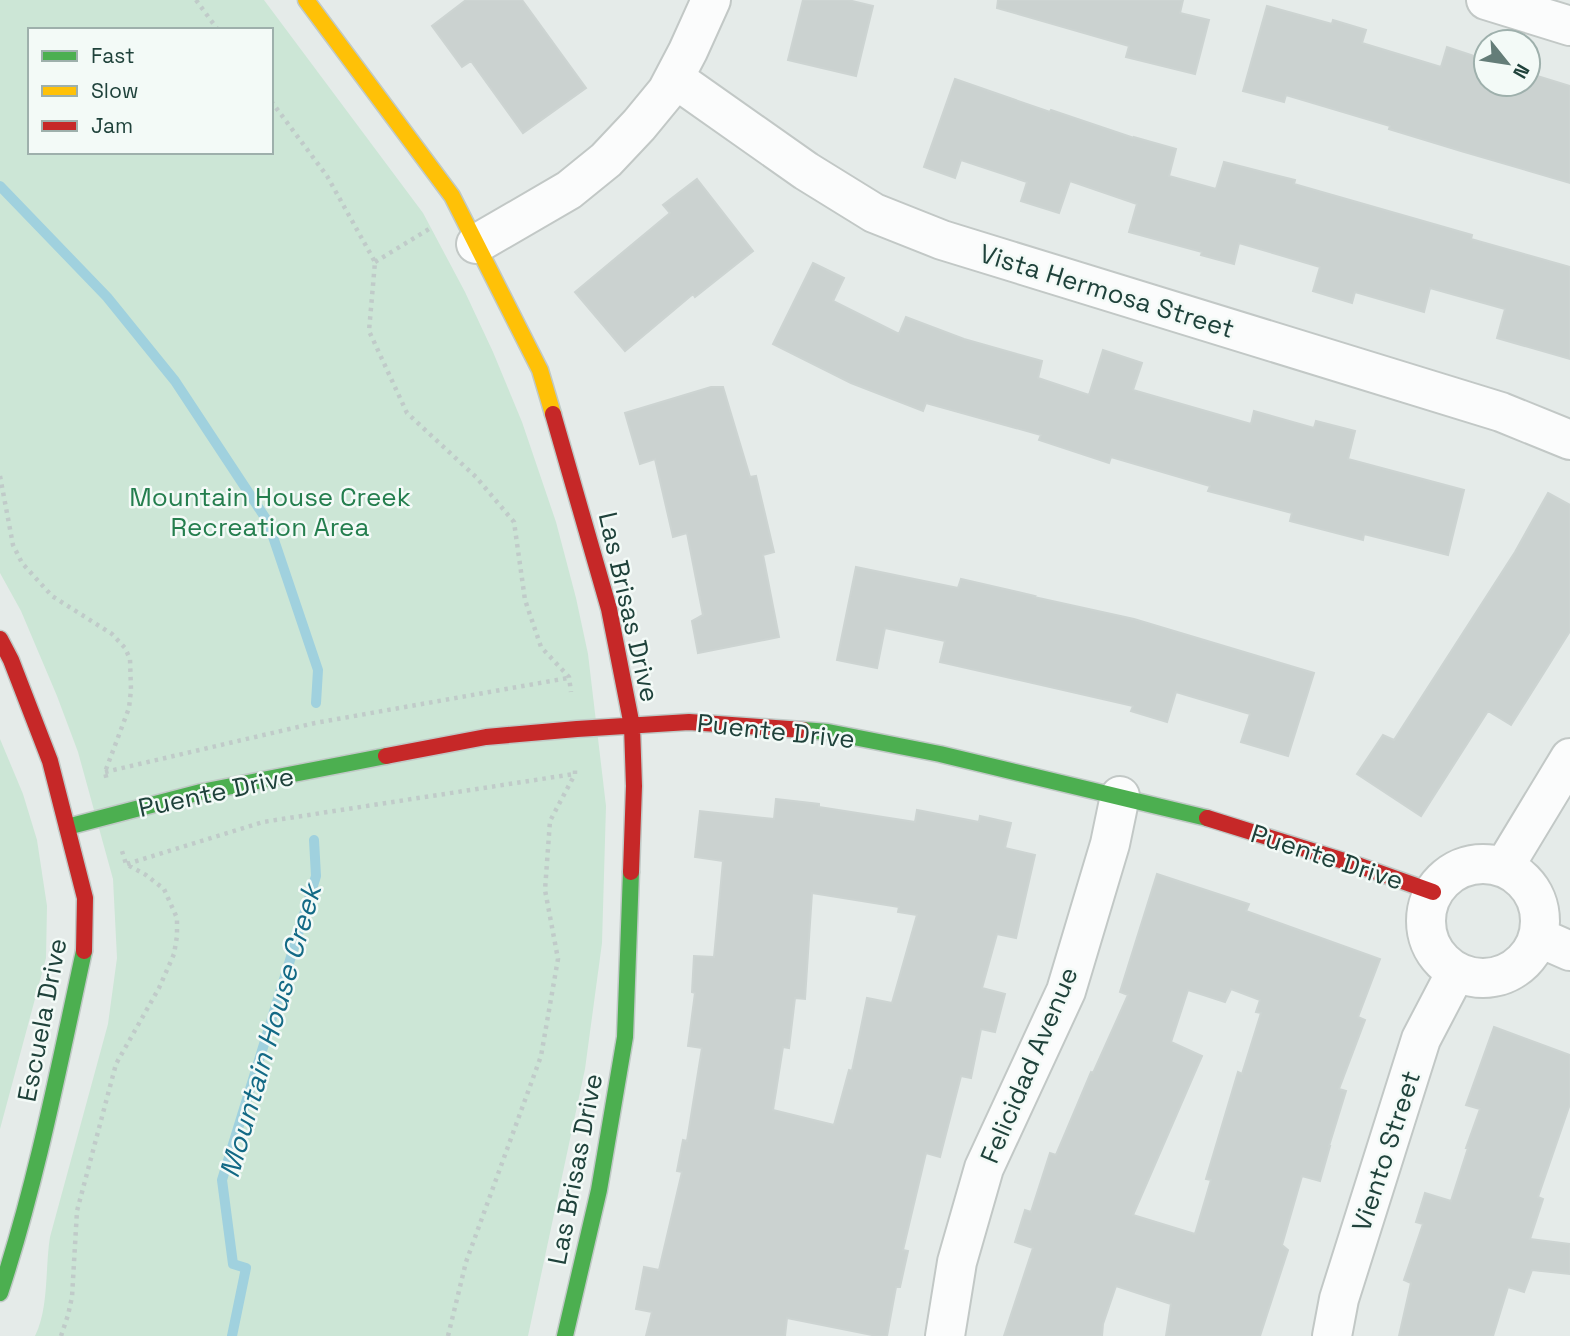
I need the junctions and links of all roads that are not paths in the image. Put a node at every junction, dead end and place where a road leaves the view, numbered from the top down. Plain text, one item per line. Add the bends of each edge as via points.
1 (306, 0) edge
2 (710, 0) edge
3 (1486, 0) edge
4 (1570, 26) edge
5 (674, 78) junction
6 (468, 227) junction
7 (1570, 440) edge
8 (0, 639) edge
9 (632, 726) junction
10 (1570, 758) edge
11 (1120, 796) junction
12 (67, 827) junction
13 (1504, 867) junction
14 (1433, 892) junction
15 (1554, 944) edge
16 (1456, 972) junction
17 (0, 1293) edge
18 (565, 1336) edge
19 (946, 1336) edge
20 (1332, 1336) edge

1 - 6 street, Las Brisas Drive via 452,196
2 - 5 street
3 - 4 street
5 - 6 street via 639,125 569,190
5 - 7 street, Vista Hermosa Street via 874,214 942,240 1501,412
6 - 9 street, Las Brisas Drive via 540,370 609,609
8 - 12 street, Escuela Drive via 50,761
9 - 11 street, Puente Drive via 689,722 828,732
9 - 12 street, Puente Drive via 486,737 201,792
9 - 18 street, Las Brisas Drive via 625,1037 599,1190
10 - 13 street
11 - 14 street, Puente Drive via 1208,818
11 - 19 street, Felicidad Avenue via 1066,991 984,1168 957,1262
12 - 17 street, Escuela Drive via 85,898 84,950 44,1133
13 - 14 street via 1481,863 1459,869
13 - 15 street via 1532,890 1541,925
14 - 16 street via 1427,906 1427,937 1443,963
15 - 16 street via 1531,953 1505,974 1472,978
16 - 20 street, Viento Street via 1421,1039 1339,1299

